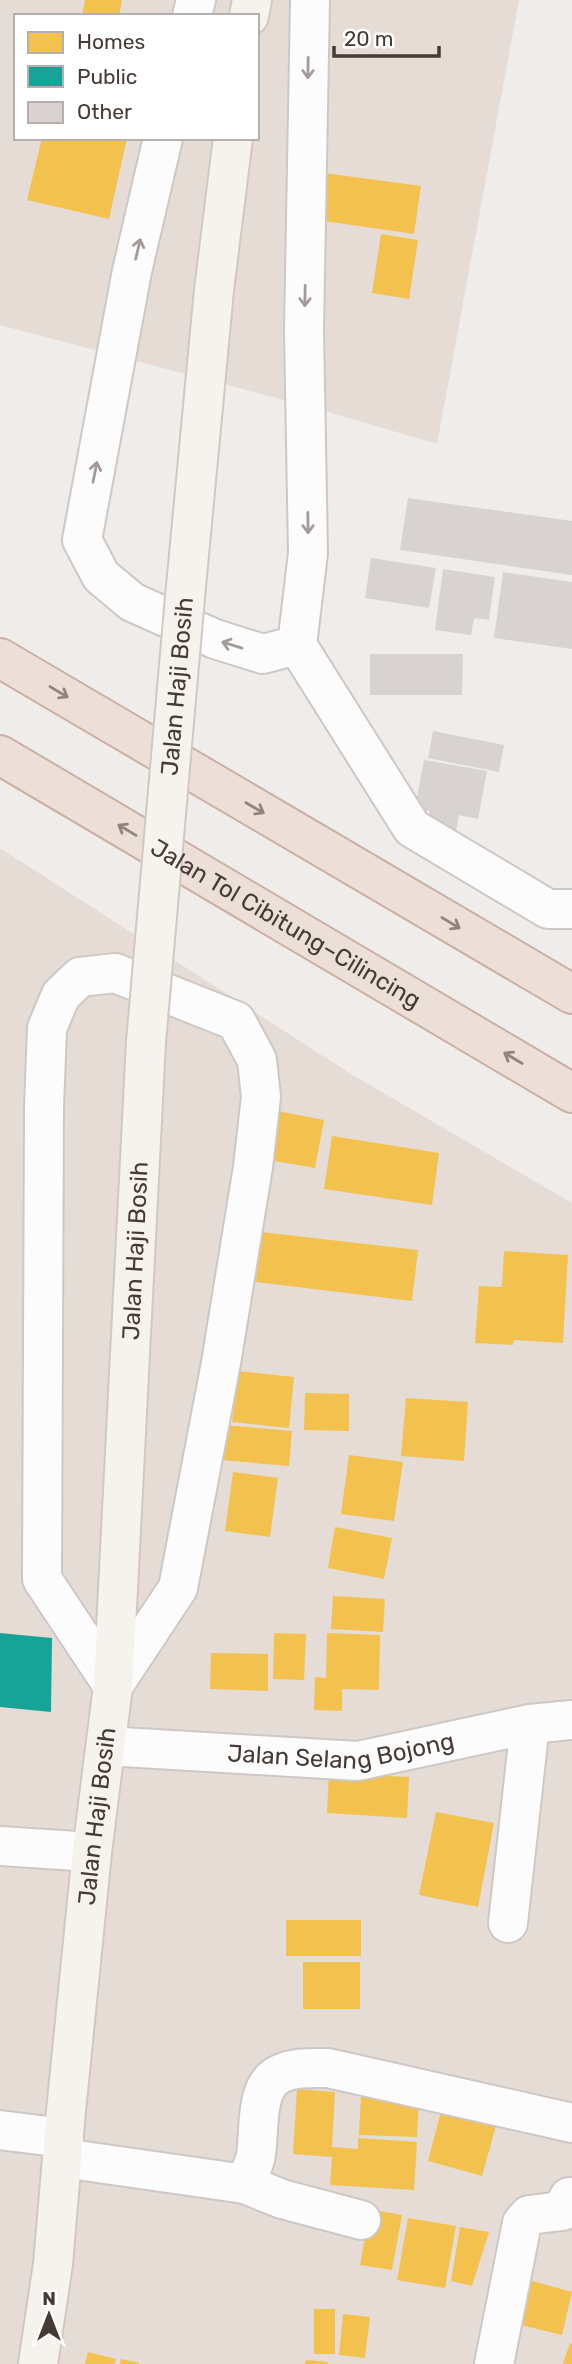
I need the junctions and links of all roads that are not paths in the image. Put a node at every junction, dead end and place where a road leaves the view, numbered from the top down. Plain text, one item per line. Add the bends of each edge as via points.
1 (310, 0) edge
2 (163, 140) edge
3 (233, 140) edge
4 (298, 645) junction
5 (0, 658) edge
6 (0, 755) edge
7 (572, 909) edge
8 (572, 994) edge
9 (572, 1093) edge
10 (113, 1686) junction
11 (572, 1720) edge
12 (530, 1724) junction
13 (106, 1745) junction
14 (0, 1846) edge
15 (92, 1852) junction
16 (508, 1923) dead end
17 (572, 2123) edge
18 (0, 2130) edge
19 (64, 2148) junction
20 (245, 2184) junction
21 (569, 2197) dead end
22 (361, 2220) dead end
23 (38, 2364) edge
24 (494, 2364) edge

1 -> 4 street via 304,330 309,554
4 -> 2 street via 263,654 215,639 132,602 101,576 82,540 132,271
3 - 10 main road, Jalan Haji Bosih, bridge via 214,290 146,1042
4 - 7 street via 412,828 548,909
5 -> 8 highway
9 -> 6 highway, Jalan Tol Cibitung–Cilincing
10 - 10 street via 42,1580 47,1028 61,995 80,977 115,973 236,1021 257,1060 261,1097 223,1350 178,1588
10 - 13 main road, Jalan Haji Bosih
11 - 12 street, Jalan Selang Bojong
12 - 13 street, Jalan Selang Bojong via 358,1761
12 - 16 street
13 - 15 main road, Jalan Haji Bosih
14 - 15 street
15 - 19 main road, Jalan Haji Bosih
17 - 20 street via 328,2068 293,2069 276,2075 265,2090 256,2157
18 - 19 street
19 - 20 street
19 - 23 main road, Jalan Haji Bosih
20 - 22 street
21 - 24 street via 562,2211 529,2215 522,2223

